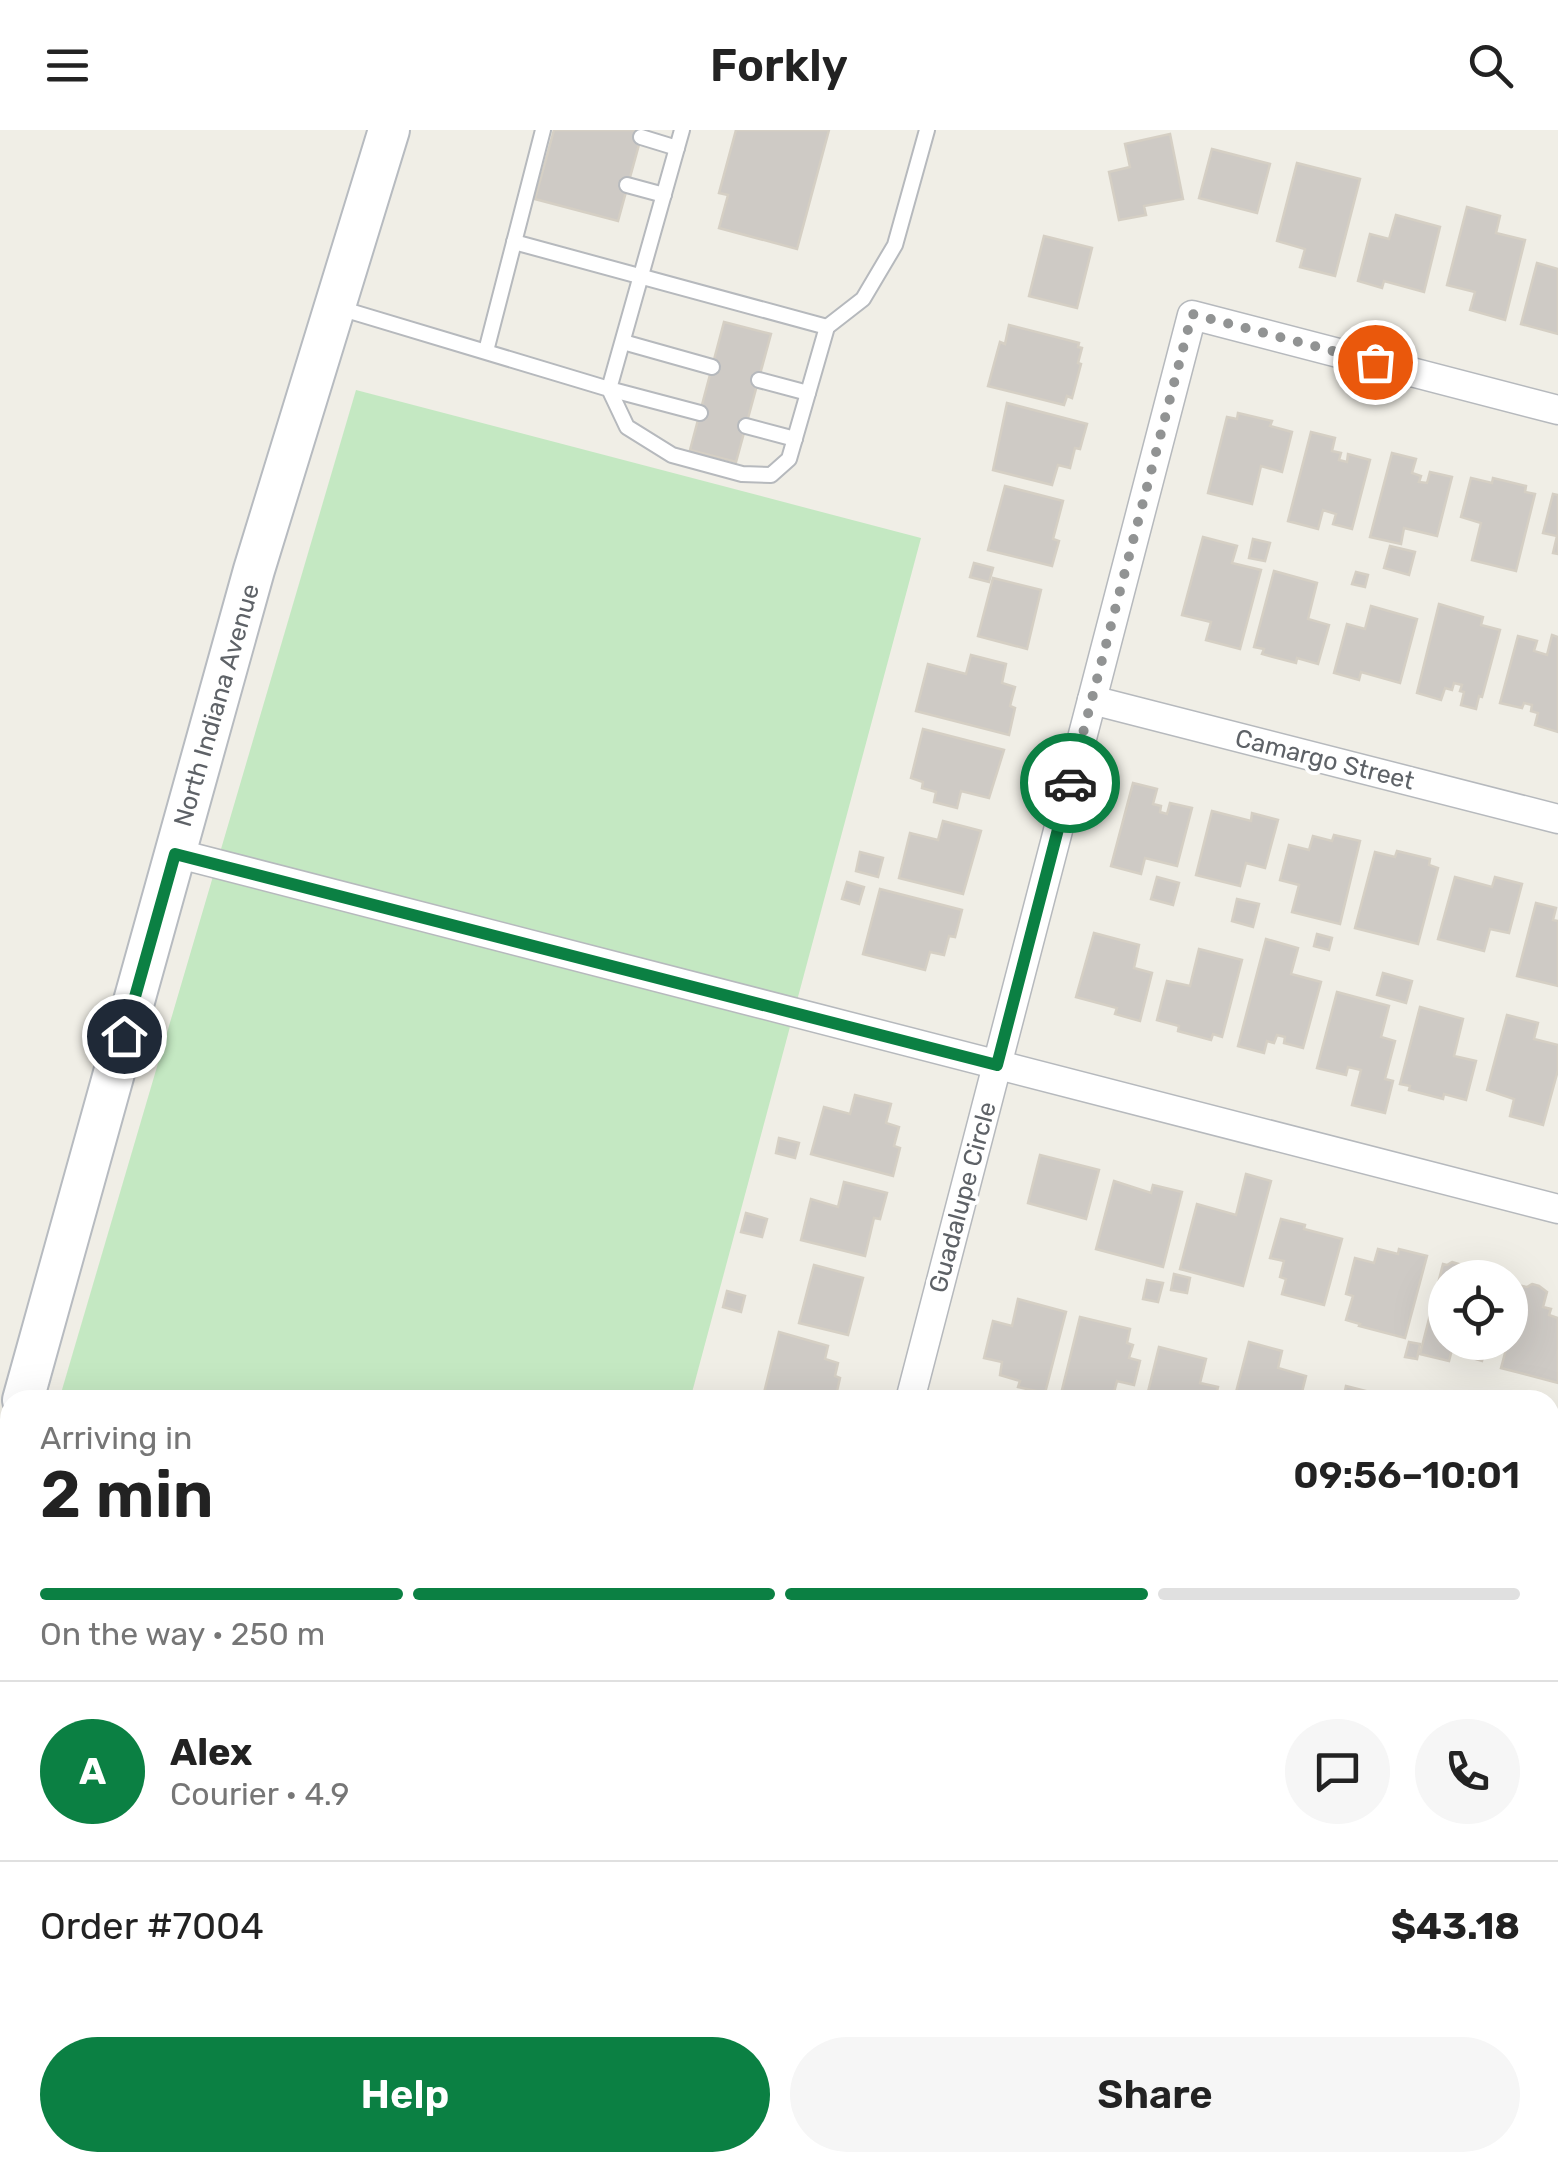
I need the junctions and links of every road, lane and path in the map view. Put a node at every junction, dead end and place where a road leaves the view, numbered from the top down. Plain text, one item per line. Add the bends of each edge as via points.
1 (389, 130) edge
2 (543, 130) edge
3 (682, 130) edge
4 (928, 130) edge
5 (641, 137) dead end
6 (678, 148) junction
7 (627, 185) dead end
8 (664, 196) junction
9 (514, 242) junction
10 (642, 276) junction
11 (335, 307) junction
12 (827, 327) junction
13 (623, 342) junction
14 (486, 352) junction
15 (712, 367) dead end
16 (759, 380) dead end
17 (610, 389) junction
18 (808, 392) junction
19 (1558, 410) edge
20 (700, 413) dead end
21 (746, 426) dead end
22 (795, 439) junction
23 (1092, 700) junction
24 (1558, 819) edge
25 (175, 854) junction
26 (997, 1065) junction
27 (1558, 1209) edge
28 (25, 1390) edge
29 (913, 1390) edge

1 - 11 main road, North Indiana Avenue
2 - 9 lane
3 - 6 lane
4 - 12 lane via 895,245 864,299
5 - 6 lane
6 - 8 lane
7 - 8 lane
8 - 10 lane
9 - 10 lane
9 - 14 lane
10 - 12 lane
10 - 13 lane
11 - 14 lane
11 - 25 main road, North Indiana Avenue
12 - 18 lane
13 - 15 lane
13 - 17 lane
14 - 17 lane
16 - 18 lane
17 - 20 lane
17 - 22 lane via 627,427 672,456 771,475 789,459
18 - 22 lane
19 - 23 street, Guadalupe Circle via 1192,314
21 - 22 lane
23 - 24 street, Camargo Street
23 - 26 street, Guadalupe Circle
25 - 26 street
25 - 28 main road, North Indiana Avenue
26 - 27 street
26 - 29 street, Guadalupe Circle

